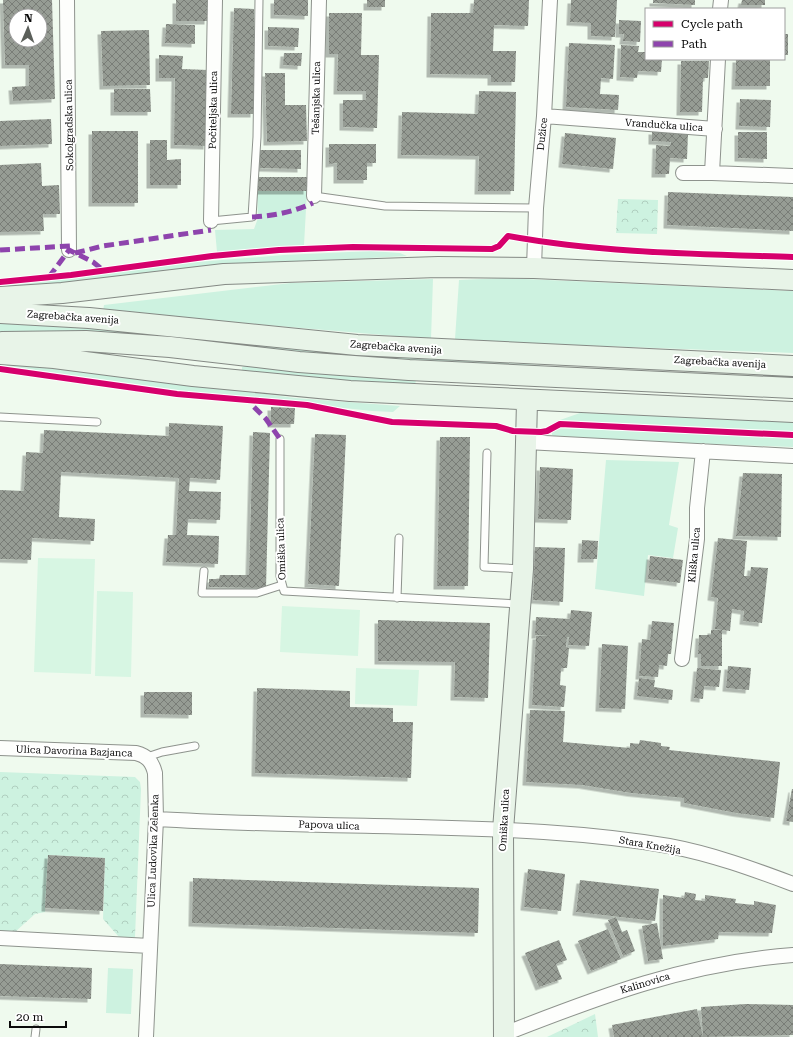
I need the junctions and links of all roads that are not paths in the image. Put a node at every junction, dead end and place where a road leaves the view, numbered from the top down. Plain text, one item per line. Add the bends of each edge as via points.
1 (67, 0) edge
2 (214, 0) edge
3 (258, 0) edge
4 (319, 0) edge
5 (550, 0) edge
6 (718, 60) edge
7 (544, 116) junction
8 (715, 129) junction
9 (683, 173) dead end
10 (712, 173) junction
11 (793, 176) edge
12 (314, 196) joint
13 (536, 208) junction
14 (211, 221) joint
15 (69, 250) dead end
16 (534, 268) junction
17 (793, 280) edge
18 (0, 297) edge
19 (0, 313) edge
20 (0, 342) edge
21 (0, 354) edge
22 (793, 366) edge
23 (793, 388) edge
24 (527, 401) junction
25 (793, 412) edge
26 (0, 417) edge
27 (97, 422) dead end
28 (280, 439) dead end
29 (526, 442) junction
30 (703, 451) junction
31 (487, 453) dead end
32 (793, 456) edge
33 (399, 538) dead end
34 (523, 569) junction
35 (204, 571) dead end
36 (282, 584) junction
37 (397, 598) junction
38 (519, 604) junction
39 (682, 659) dead end
40 (195, 746) dead end
41 (0, 748) edge
42 (147, 757) junction
43 (156, 819) junction
44 (503, 830) junction
45 (793, 884) edge
46 (0, 938) edge
47 (150, 946) junction
48 (793, 955) edge
49 (36, 1029) dead end
50 (504, 1035) edge
51 (35, 1037) edge
52 (146, 1037) edge

1 - 15 street, Sokolgradska ulica
2 - 14 street, Počiteljska ulica
3 - 14 lane via 257,137 252,217
4 - 12 street, Tešanjska ulica
5 - 7 street, Dužice
6 - 8 street, Vrandučka ulica
7 - 8 street, Vrandučka ulica
7 - 13 street, Dužice
8 - 10 street
9 - 10 street
10 - 11 street
12 - 13 lane via 385,206
13 - 16 street, Dužice
16 - 17 main road
16 - 18 main road via 438,267 224,274 62,293
19 - 22 main road, Zagrebačka avenija via 89,318 358,345
20 - 23 main road via 86,341 409,370
21 - 24 main road via 328,390
24 - 25 main road
24 - 29 main road, Omiška ulica
26 - 27 lane
28 - 36 lane, Omiška ulica
29 - 30 street
29 - 34 main road, Omiška ulica
30 - 32 street
30 - 39 street, Kliška ulica via 697,508 697,539
31 - 34 lane via 484,567
33 - 37 lane
34 - 38 main road, Omiška ulica
35 - 36 lane via 202,593 256,593
36 - 37 lane, Omiška ulica via 284,592
37 - 38 lane, Omiška ulica
38 - 44 main road, Omiška ulica
40 - 42 lane
41 - 42 street, Ulica Davorina Bazjanca via 136,752
42 - 43 street, Ulica Ludovika Zelenka via 155,773
43 - 44 street, Papova ulica
43 - 47 street, Ulica Ludovika Zelenka
44 - 45 street, Stara Knežija via 614,838 671,847 752,868
44 - 50 main road, Omiška ulica
46 - 47 street
47 - 52 street, Ulica Ludovika Zelenka
48 - 50 street, Kalinovica via 722,963 666,976 590,1000
49 - 51 lane

